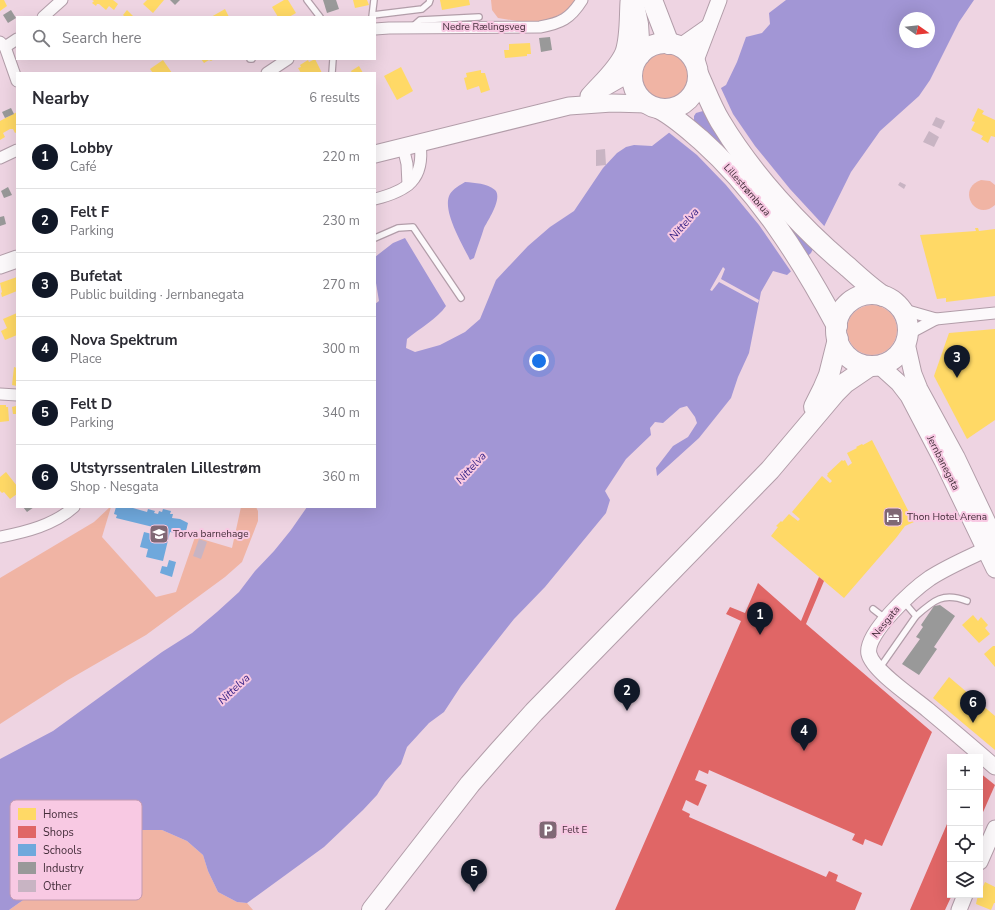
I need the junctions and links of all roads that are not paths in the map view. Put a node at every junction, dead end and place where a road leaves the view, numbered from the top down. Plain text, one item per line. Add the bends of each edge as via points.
1 (62, 0) edge
2 (307, 0) edge
3 (374, 0) edge
4 (430, 0) edge
5 (582, 0) edge
6 (629, 0) edge
7 (632, 0) edge
8 (652, 0) edge
9 (719, 0) edge
10 (44, 16) edge
11 (319, 16) edge
12 (372, 16) edge
13 (479, 17) dead end
14 (709, 26) junction
15 (410, 28) junction
16 (376, 29) edge
17 (16, 39) edge
18 (3, 44) edge
19 (674, 45) junction
20 (286, 60) edge
21 (332, 60) edge
22 (636, 63) junction
23 (268, 72) edge
24 (332, 72) edge
25 (699, 74) junction
26 (16, 78) edge
27 (589, 96) junction
28 (569, 106) junction
29 (659, 109) junction
30 (420, 143) junction
31 (403, 147) junction
32 (16, 150) edge
33 (376, 154) edge
34 (0, 158) edge
35 (408, 185) junction
36 (376, 199) edge
37 (376, 238) edge
38 (16, 259) edge
39 (0, 265) edge
40 (883, 296) junction
41 (461, 298) dead end
42 (901, 309) junction
43 (995, 313) edge
44 (936, 319) junction
45 (837, 332) junction
46 (907, 339) junction
47 (875, 366) junction
48 (0, 394) edge
49 (16, 395) edge
50 (808, 424) junction
51 (73, 508) edge
52 (0, 537) edge
53 (992, 545) edge
54 (995, 569) edge
55 (967, 601) dead end
56 (903, 602) junction
57 (873, 609) dead end
58 (916, 616) junction
59 (886, 619) junction
60 (879, 669) junction
61 (995, 767) edge
62 (440, 823) junction
63 (995, 828) edge
64 (983, 855) edge
65 (964, 898) edge
66 (372, 910) edge
67 (381, 910) edge
68 (959, 910) edge

1 - 10 street
2 - 11 lane
3 - 12 lane
4 - 12 lane via 422,9
5 - 15 street, Nedre Rælingsveg via 572,15 560,22 540,27
6 - 27 main road via 624,52
7 - 22 highway via 638,24
8 - 19 highway
9 - 14 street
13 - 15 lane via 420,20
14 - 19 street
14 - 25 street
15 - 16 street, Nedre Rælingsveg
17 - 18 street
18 - 26 street
19 - 22 highway via 655,45 645,50
19 - 25 highway via 689,54
20 - 23 street
21 - 24 lane
22 - 27 main road via 610,86
22 - 29 highway via 634,86 637,93
25 - 29 highway via 696,88 687,101 673,108
25 - 40 highway, Lillestrømbrua via 720,121 780,201 828,251
27 - 28 main road
28 - 29 main road via 612,103
28 - 30 main road
29 - 45 highway, Lillestrømbrua via 719,157 770,216 810,277
30 - 31 main road
30 - 35 street via 419,167
31 - 33 main road
31 - 35 street
32 - 34 street
35 - 36 street via 397,193
37 - 41 lane via 398,228 414,228
38 - 39 main road
40 - 42 highway via 895,302
40 - 45 highway via 870,294 853,300 841,313
42 - 44 street
42 - 46 highway via 907,321
43 - 44 street
44 - 46 street
45 - 47 highway via 843,351 849,358 857,363
45 - 50 highway via 829,375
46 - 47 highway via 895,358
46 - 53 main road, Jernbanegata via 913,374 919,389 956,457
47 - 50 highway via 845,383
47 - 53 main road, Jernbanegata via 899,383 909,396
48 - 49 street
50 - 62 highway via 730,512 534,712 470,784
51 - 52 street via 49,523
53 - 54 main road, Jernbanegata
53 - 56 street, Nesgata via 929,579
55 - 58 lane via 951,597 938,599
56 - 58 lane
56 - 59 street, Nesgata
57 - 59 lane
58 - 60 lane
59 - 60 street, Nesgata via 874,634 868,649 872,661
60 - 61 street, Nesgata
62 - 66 highway
62 - 67 highway via 417,861
63 - 64 street
65 - 68 street

